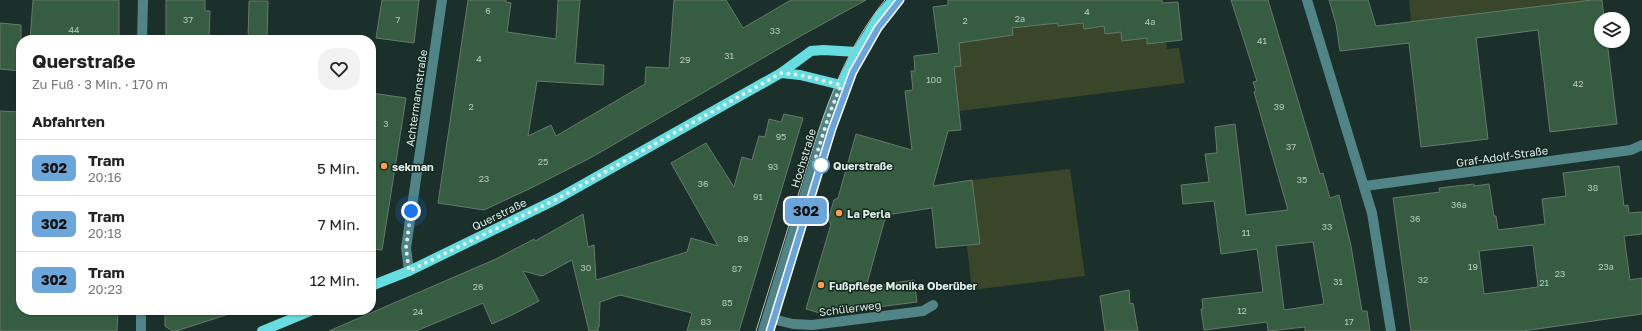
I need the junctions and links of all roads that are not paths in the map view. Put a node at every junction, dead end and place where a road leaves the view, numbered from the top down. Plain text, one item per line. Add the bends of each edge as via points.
1 (143, 0) edge
2 (442, 0) edge
3 (893, 0) edge
4 (1307, 0) edge
5 (142, 35) edge
6 (857, 52) junction
7 (781, 73) junction
8 (841, 85) junction
9 (1642, 145) edge
10 (1364, 186) junction
11 (409, 271) junction
12 (376, 284) edge
13 (933, 305) dead end
14 (141, 315) edge
15 (301, 315) edge
16 (768, 318) junction
17 (141, 331) edge
18 (262, 331) edge
19 (764, 331) edge
20 (1391, 331) edge

1 - 5 street
2 - 11 street, Achtermannstraße via 406,248
3 - 6 main road via 880,15
4 - 10 street
6 - 7 main road, Querstraße via 811,51
6 - 8 main road
7 - 8 main road
7 - 11 main road, Querstraße via 557,199
8 - 16 street, Hochstraße via 829,115
9 - 10 street, Graf-Adolf-Straße via 1631,150
10 - 20 street via 1372,213
11 - 12 main road, Querstraße
13 - 16 street, Schülerweg via 923,311 812,325
14 - 17 street
15 - 18 main road
16 - 19 street, Hochstraße

